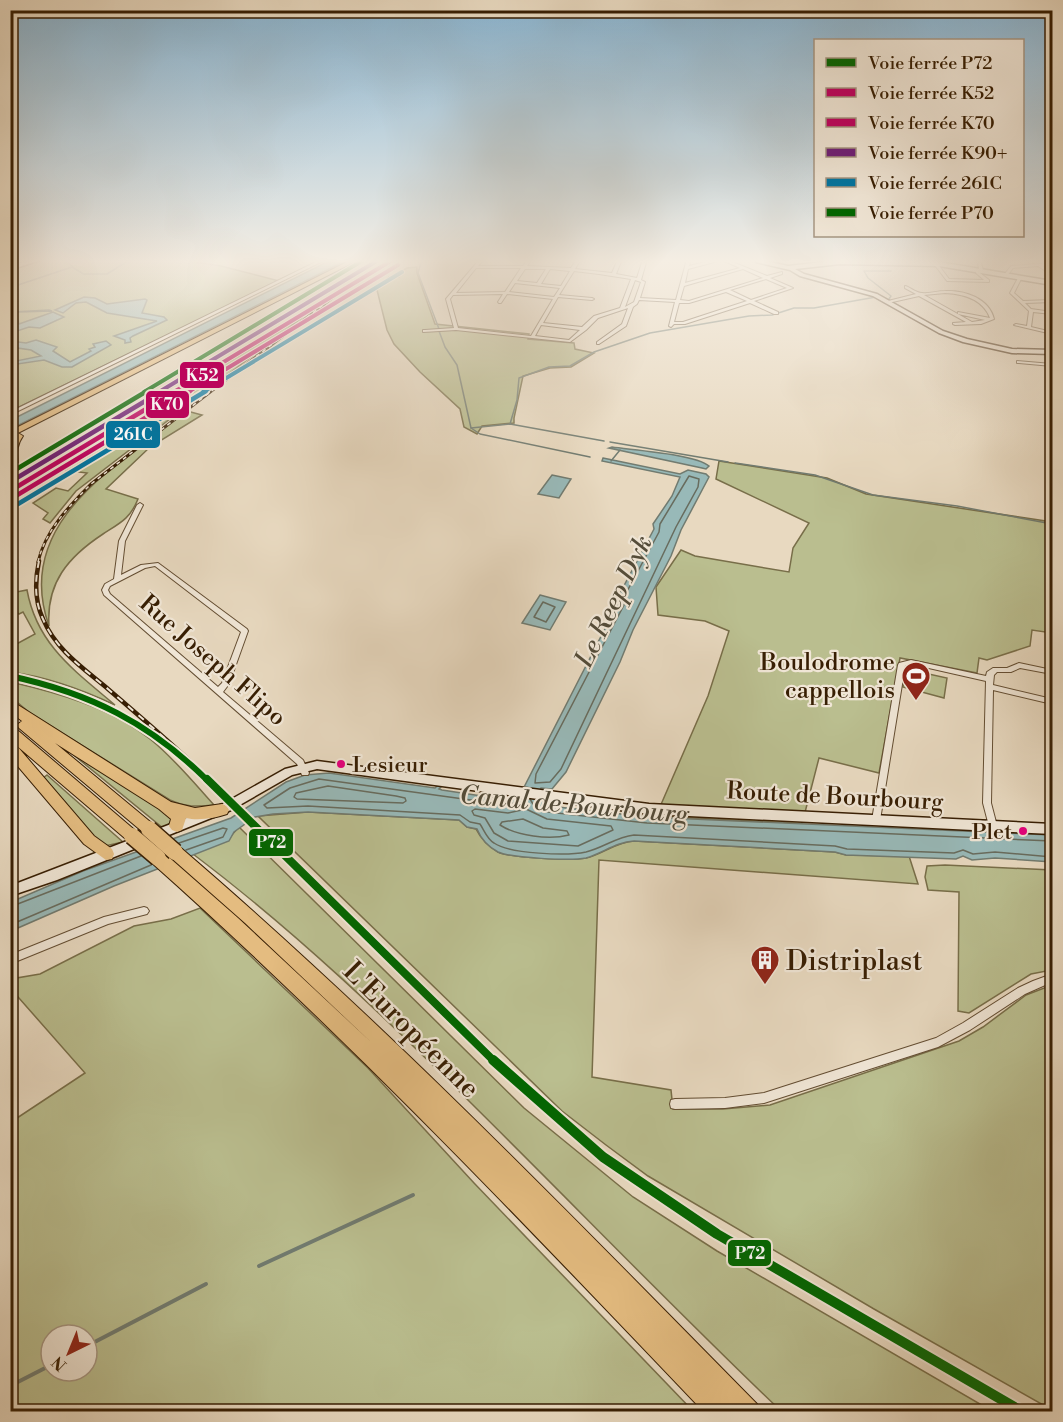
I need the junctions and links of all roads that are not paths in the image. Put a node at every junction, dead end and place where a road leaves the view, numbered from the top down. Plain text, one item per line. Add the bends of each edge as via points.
1 (191, 325) edge
2 (225, 325) edge
3 (455, 325) edge
4 (540, 325) edge
5 (556, 325) edge
6 (587, 325) edge
7 (624, 325) edge
8 (929, 325) edge
9 (1018, 325) edge
10 (1029, 327) joint
11 (584, 328) junction
12 (456, 329) junction
13 (424, 332) dead end
14 (1053, 333) edge
15 (532, 337) junction
16 (599, 343) dead end
17 (1040, 352) junction
18 (1053, 352) edge
19 (1019, 362) dead end
20 (1052, 364) edge
21 (96, 391) junction
22 (10, 414) edge
23 (12, 437) edge
24 (12, 459) edge
25 (10, 476) edge
26 (140, 505) dead end
27 (117, 579) junction
28 (1053, 672) edge
29 (990, 683) junction
30 (219, 692) junction
31 (1053, 701) edge
32 (10, 705) edge
33 (10, 714) edge
34 (10, 732) edge
35 (10, 747) edge
36 (304, 770) junction
37 (164, 805) junction
38 (222, 810) junction
39 (876, 820) junction
40 (993, 826) junction
41 (1053, 829) edge
42 (173, 830) junction
43 (104, 856) junction
44 (189, 874) junction
45 (46, 878) junction
46 (10, 891) edge
47 (144, 911) dead end
48 (10, 960) edge
49 (1053, 978) edge
50 (675, 1104) dead end
51 (546, 1205) junction
52 (616, 1303) junction
53 (712, 1412) edge
54 (720, 1412) edge
55 (749, 1412) edge
56 (759, 1412) edge

1 - 22 street
2 - 21 main road
3 - 12 street
4 - 15 street
5 - 11 street
6 - 11 street
7 - 16 street
8 - 17 street via 965,341 1011,351
9 - 10 street
10 - 14 street
11 - 15 street via 570,341
12 - 13 street
12 - 15 street
17 - 18 street
17 - 20 street
19 - 20 street
21 - 23 main road
21 - 23 main road
23 - 24 highway
24 - 25 highway
26 - 27 street via 123,538
27 - 30 street, Rue Joseph Flipo via 106,587 107,595
27 - 30 street via 156,564 245,632
28 - 29 street via 1020,665 993,671
29 - 31 street
29 - 39 street via 911,662 902,664
29 - 40 street via 987,793
30 - 36 street, Rue Joseph Flipo
32 - 37 highway
33 - 44 highway, L'Européenne, bridge via 149,829
34 - 44 highway, L'Européenne, bridge via 132,836
35 - 43 highway via 89,840 93,851
36 - 38 street, Route de Bourbourg via 281,776
36 - 39 street, Route de Bourbourg via 334,765 656,810
36 - 42 street, Route de Bourbourg via 229,811
37 - 38 highway via 190,813
37 - 42 highway via 179,817
38 - 42 street, Route de Bourbourg
39 - 40 street, Route de Bourbourg
40 - 41 street, Route de Bourbourg
42 - 43 street, Route de Bourbourg
43 - 45 street, Route de Bourbourg
43 - 45 street, Route de Bourbourg
44 - 51 highway, L'Européenne via 352,1011
44 - 52 highway, L'Européenne
45 - 46 street, Route de Bourbourg
47 - 48 street via 106,920
49 - 50 street via 1023,988 954,1034 916,1049 764,1098
51 - 55 highway, L'Européenne
51 - 56 highway
52 - 53 highway
52 - 54 highway, L'Européenne

